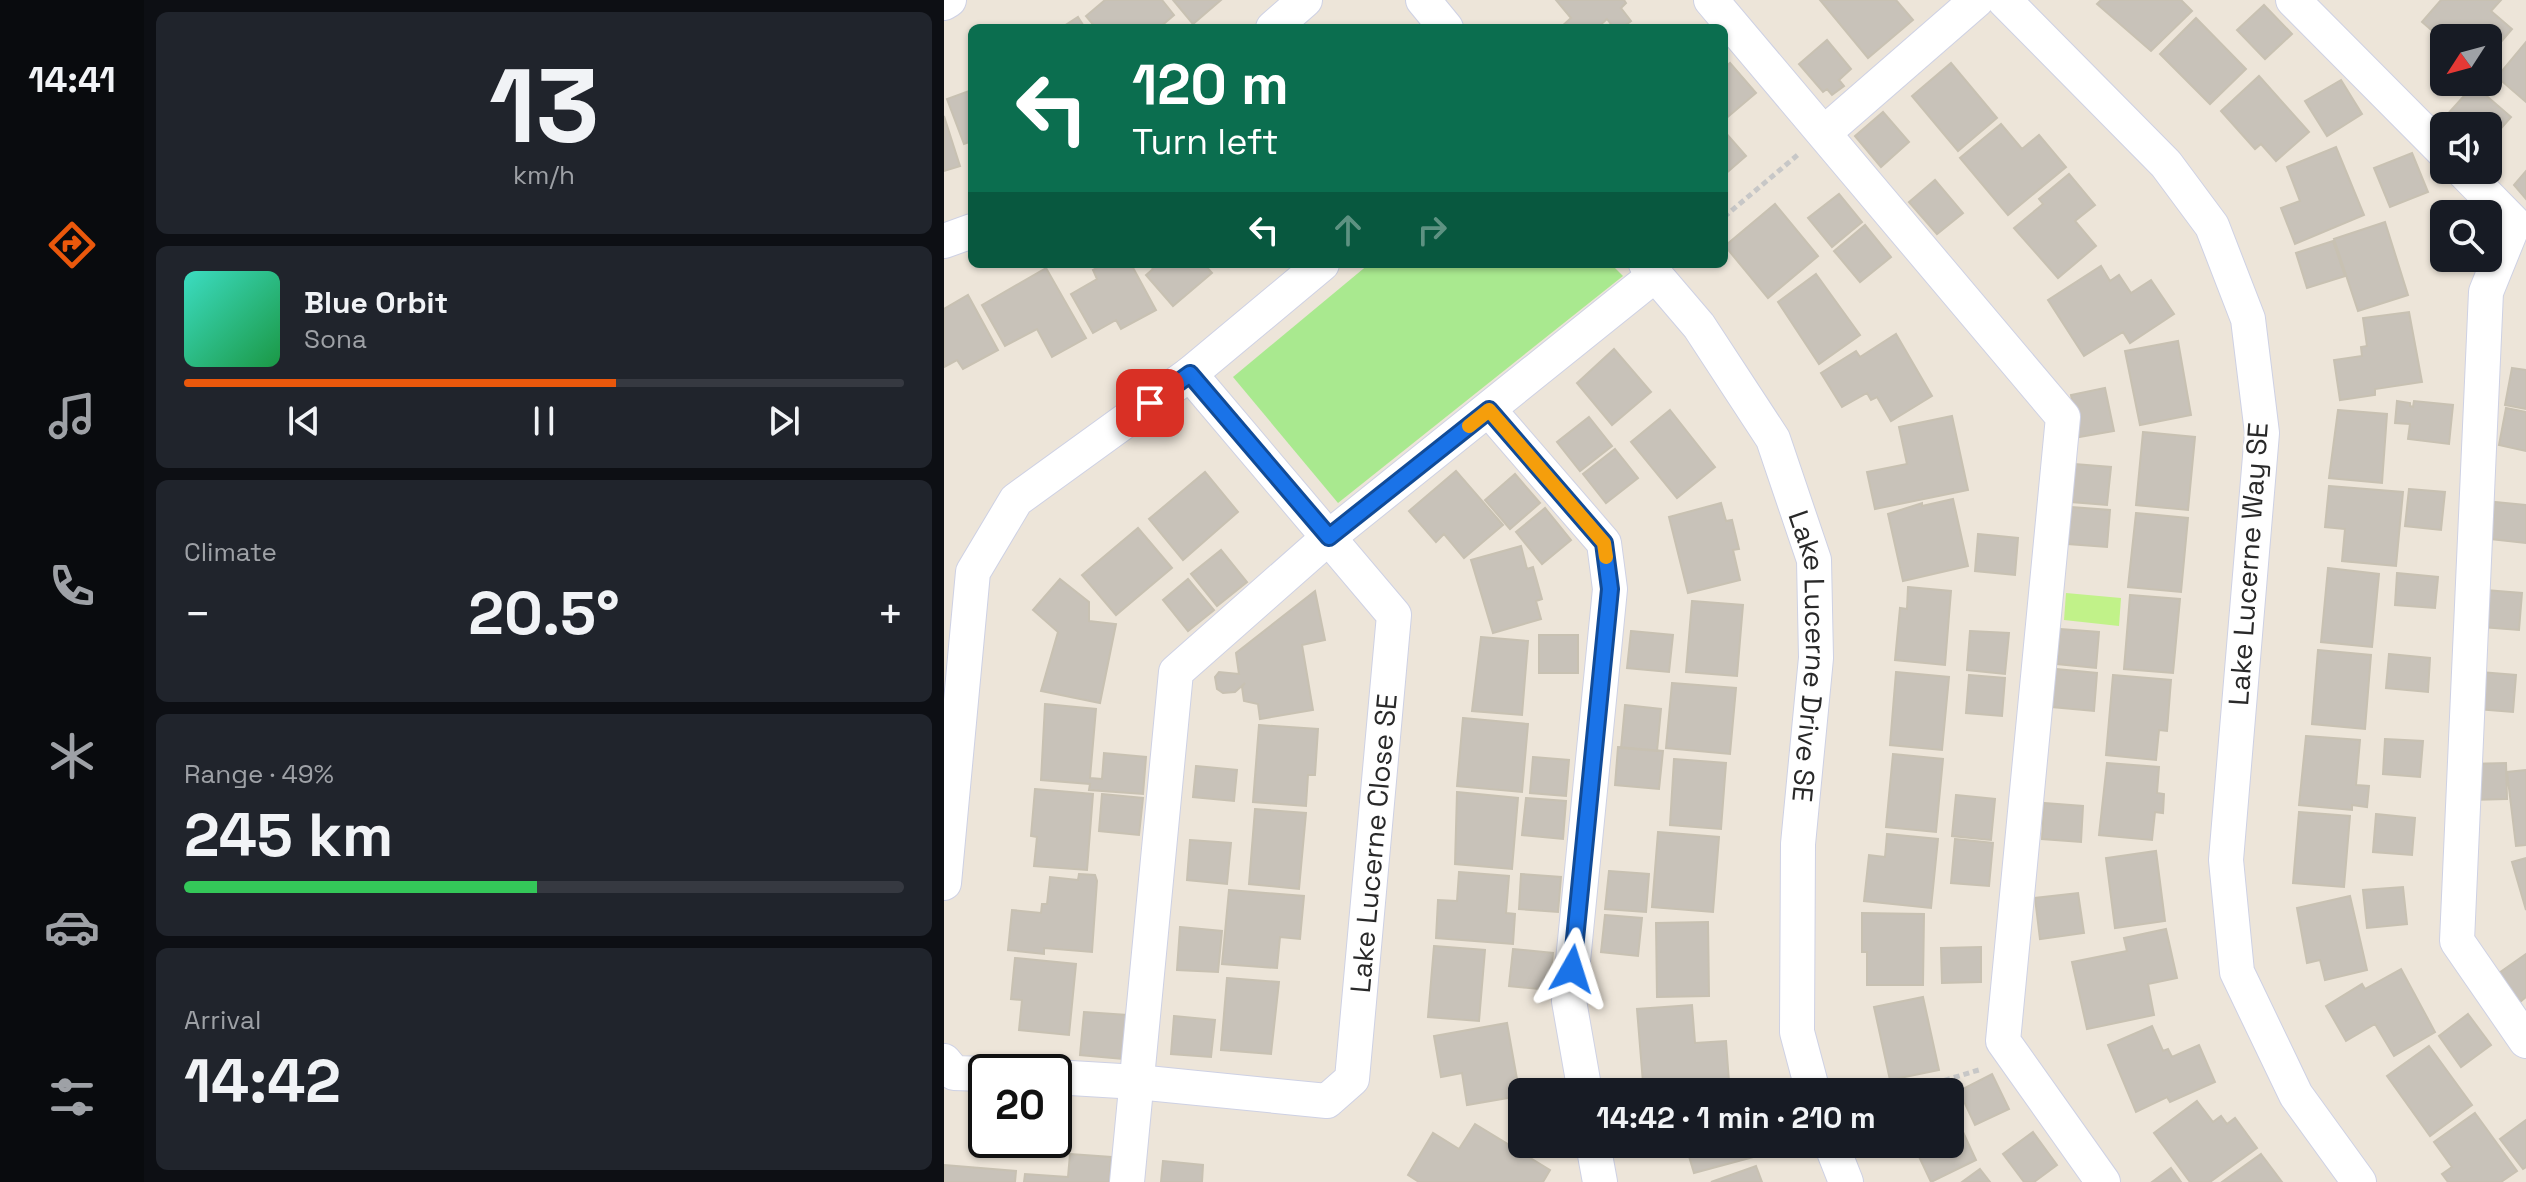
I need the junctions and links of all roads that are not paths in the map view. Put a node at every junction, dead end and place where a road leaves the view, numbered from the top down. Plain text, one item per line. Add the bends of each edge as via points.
1 (1305, 0) edge
2 (1423, 0) edge
3 (1711, 0) edge
4 (1977, 0) edge
5 (2004, 0) edge
6 (2293, 0) edge
7 (1278, 24) edge
8 (1443, 24) edge
9 (1824, 133) junction
10 (2430, 138) edge
11 (2476, 184) edge
12 (2520, 228) edge
13 (968, 232) edge
14 (944, 241) edge
15 (1317, 268) edge
16 (1651, 269) edge
17 (1190, 374) junction
18 (1489, 410) junction
19 (1329, 537) junction
20 (944, 883) edge
21 (2526, 1041) edge
22 (944, 1061) edge
23 (968, 1073) edge
24 (1072, 1078) edge
25 (1583, 1078) edge
26 (1809, 1078) edge
27 (1137, 1082) junction
28 (1596, 1158) edge
29 (1837, 1158) edge
30 (1127, 1182) edge
31 (1600, 1182) edge
32 (1846, 1182) edge
33 (2103, 1182) edge
34 (2359, 1182) edge

1 - 7 street
2 - 8 street
3 - 9 street
4 - 9 street
5 - 34 street, Lake Lucerne Way SE via 2166,164 2212,226 2248,319 2262,433 2226,860 2237,972 2296,1095
6 - 10 street
9 - 33 street via 2063,417 2003,1041
11 - 12 street
12 - 21 street via 2486,292 2457,941
13 - 14 street
15 - 17 street
16 - 18 street
16 - 26 street, Lake Lucerne Drive SE via 1699,326 1773,439 1814,560 1816,658 1798,844 1797,1032
17 - 19 street, Lake Lucerne Close SE
17 - 20 street via 1016,500 973,572
18 - 19 street
18 - 25 street via 1604,543 1610,589 1569,1001
19 - 27 street via 1176,672
19 - 27 street, Lake Lucerne Close SE via 1394,615 1352,1079 1327,1101
22 - 23 street via 954,1073
24 - 27 street, Lake Lucerne Close SE
27 - 30 street
28 - 31 street
29 - 32 street

